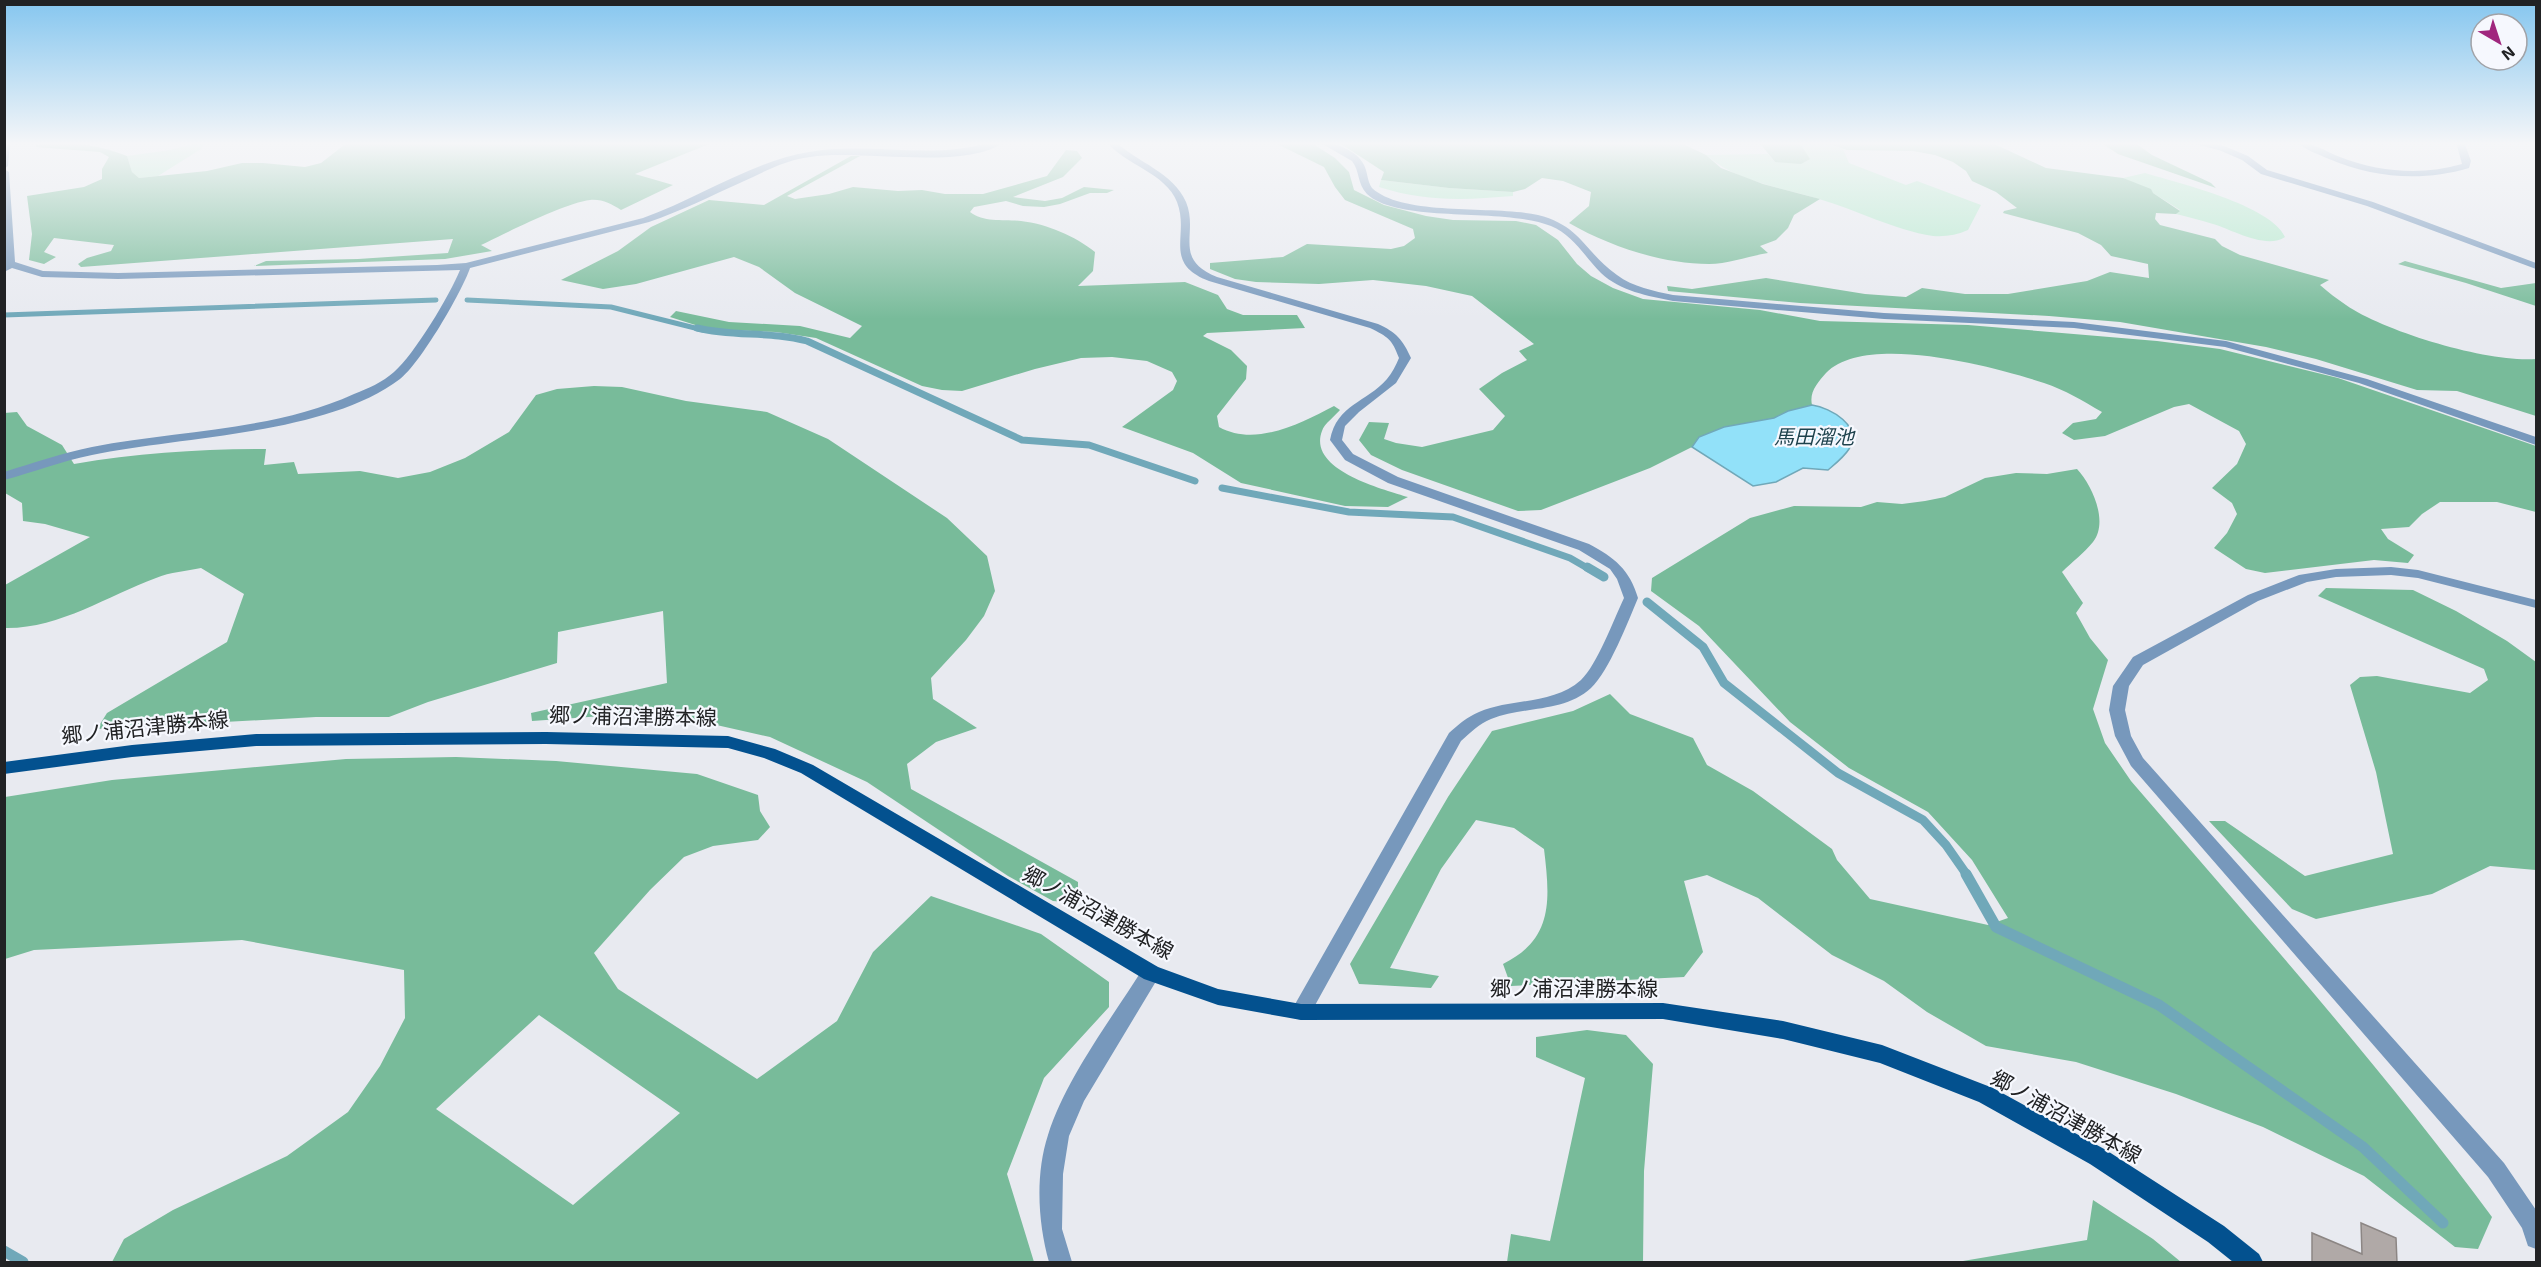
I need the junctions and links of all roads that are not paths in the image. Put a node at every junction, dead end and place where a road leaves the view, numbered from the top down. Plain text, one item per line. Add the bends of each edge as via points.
1 (5, 201) edge
2 (693, 201) edge
3 (1182, 201) edge
4 (1388, 201) edge
5 (2360, 201) edge
6 (466, 266) junction
7 (2536, 266) edge
8 (7, 267) edge
9 (2536, 441) edge
10 (4, 476) edge
11 (2536, 604) edge
12 (4, 768) edge
13 (1151, 973) junction
14 (1301, 1012) junction
15 (2536, 1238) edge
16 (1060, 1263) edge
17 (2251, 1263) edge

1 - 8 street
2 - 6 street via 646,220
3 - 14 street via 1188,257 1197,272 1354,319 1389,333 1398,341 1405,358 1392,381 1339,425 1336,440 1349,457 1393,480 1584,547 1620,570 1631,598 1587,683 1565,698 1473,721 1455,737
4 - 9 street via 1425,210 1544,220 1571,234 1607,272 1639,290 1673,298 1884,316 2074,325 2226,344 2363,381
5 - 7 street
6 - 8 street via 118,276 42,274
6 - 10 street via 458,288 398,376 336,407 279,422 92,451
11 - 15 street via 2409,573 2361,570 2304,578 2253,598 2138,661 2118,690 2116,707 2120,728 2137,762 2496,1170 2532,1223
12 - 13 main road, 郷ノ浦沼津勝本線 via 256,740 626,738 728,742 807,769
13 - 14 main road, 郷ノ浦沼津勝本線 via 1218,997
13 - 16 street via 1076,1095 1058,1136 1052,1174 1051,1229
14 - 17 main road, 郷ノ浦沼津勝本線 via 1663,1011 1783,1030 1882,1054 1986,1095 2098,1157 2216,1234

